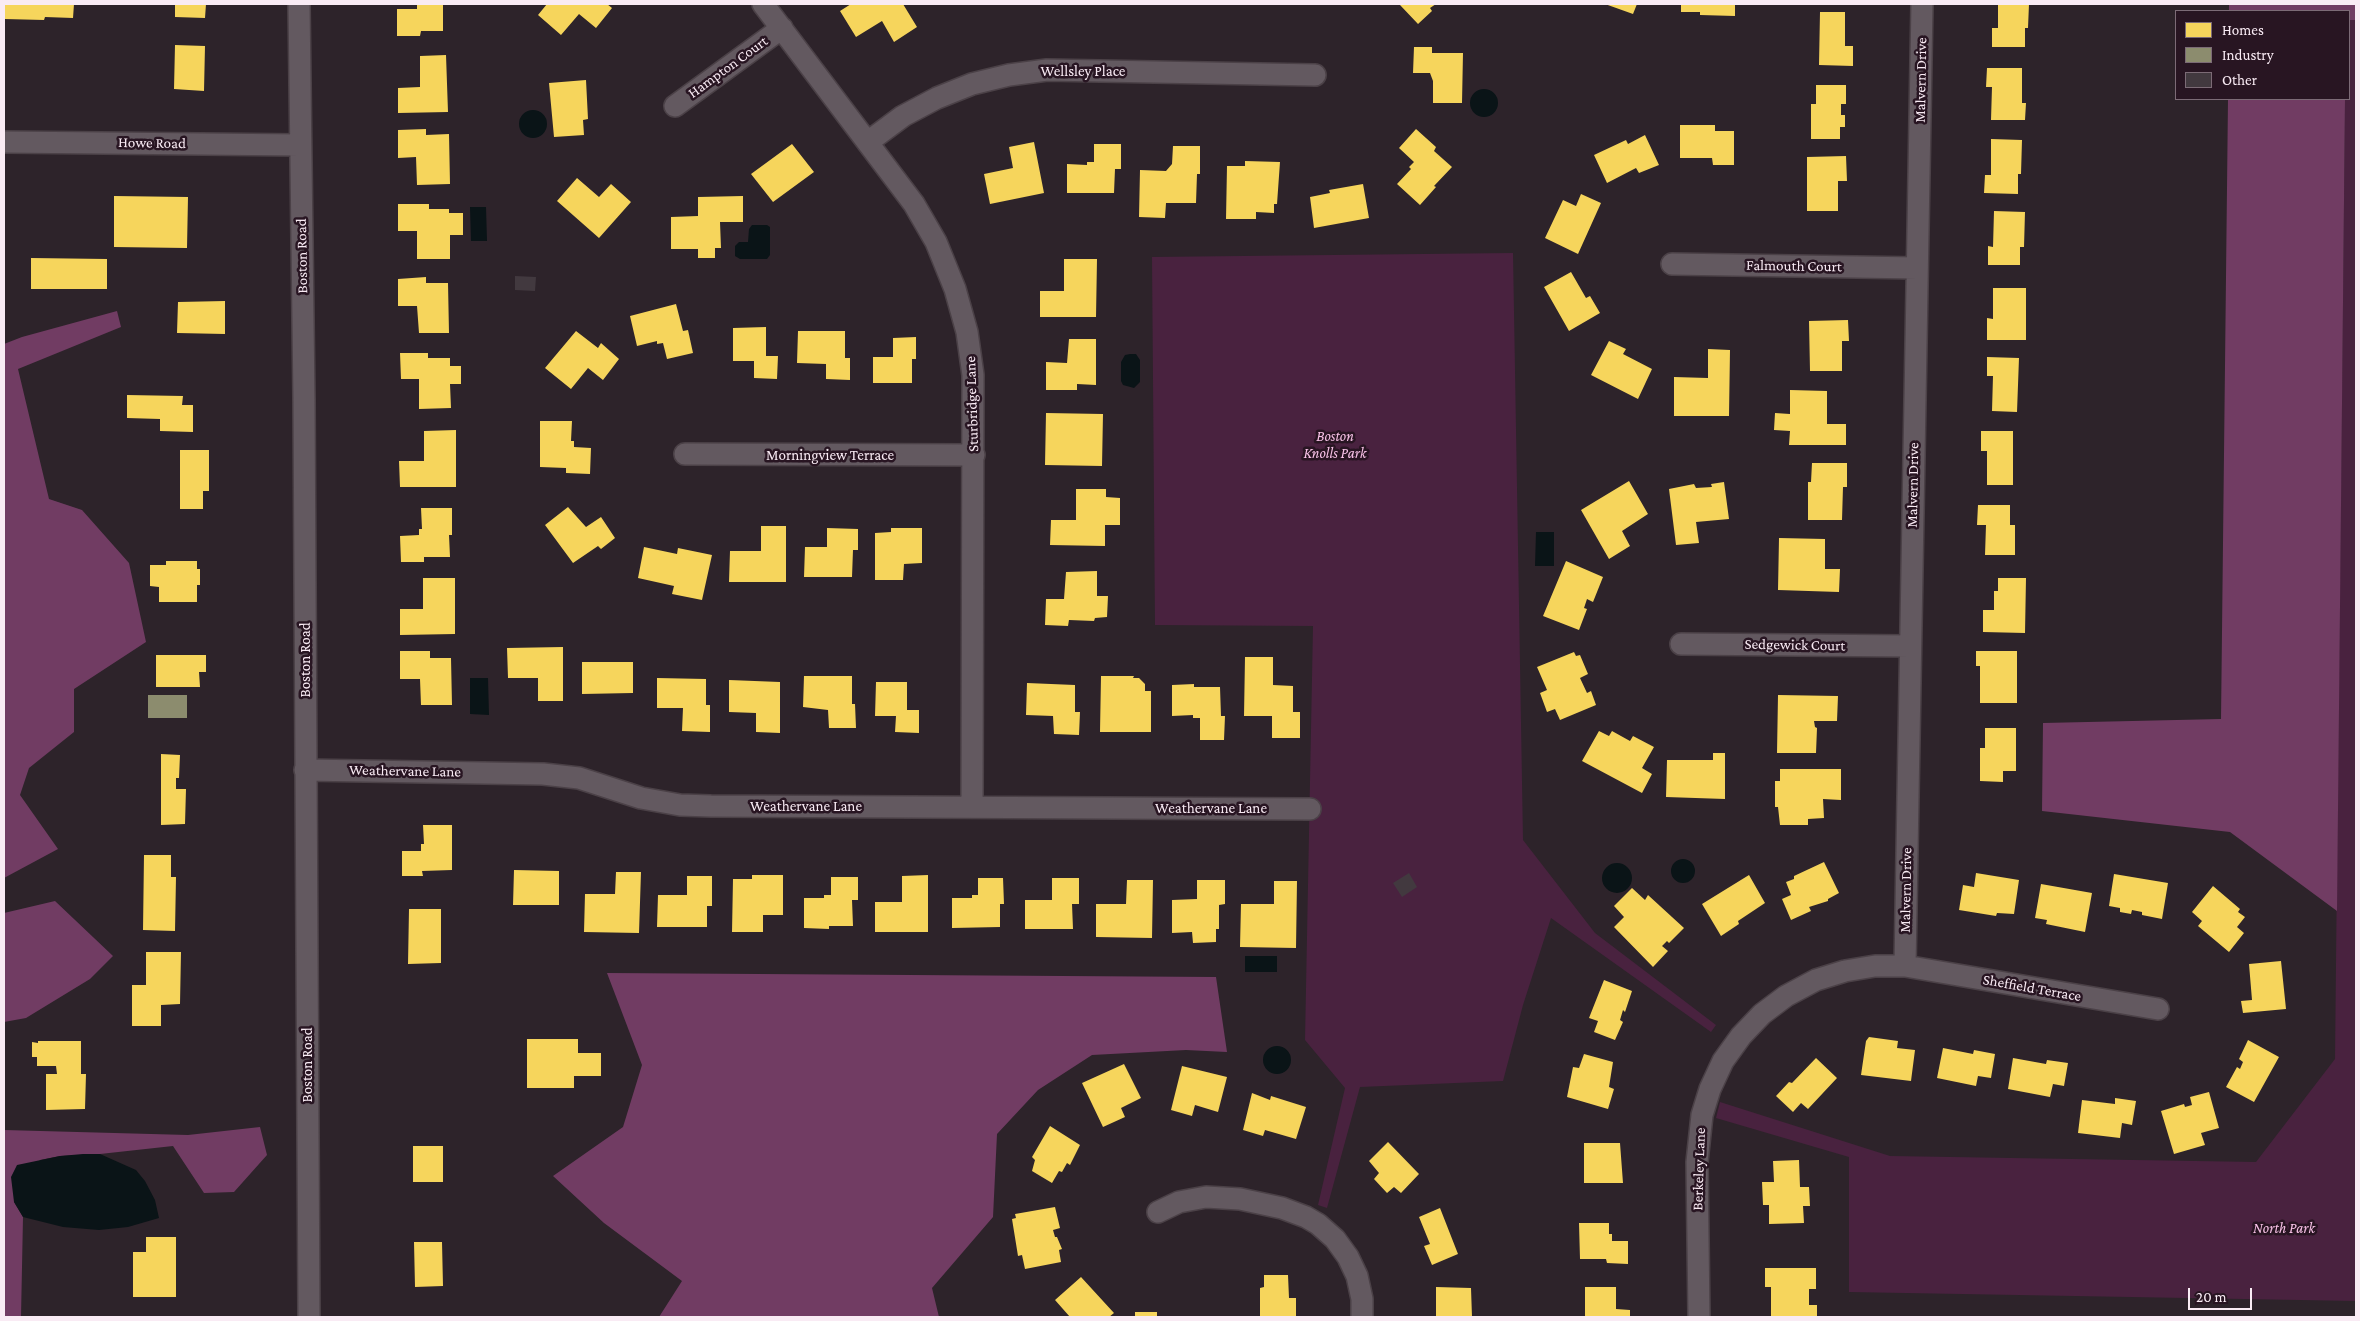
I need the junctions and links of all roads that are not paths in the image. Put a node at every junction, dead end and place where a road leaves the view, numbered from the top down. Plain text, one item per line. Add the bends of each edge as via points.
1 (299, 4) edge
2 (763, 4) edge
3 (1922, 4) edge
4 (782, 28) junction
5 (1315, 75) dead end
6 (675, 106) dead end
7 (4, 142) edge
8 (868, 142) junction
9 (300, 145) junction
10 (1672, 264) dead end
11 (1917, 268) junction
12 (685, 454) dead end
13 (974, 456) junction
14 (1680, 644) dead end
15 (1910, 646) junction
16 (305, 770) junction
17 (972, 807) junction
18 (1310, 808) dead end
19 (1905, 966) junction
20 (2158, 1009) dead end
21 (1158, 1212) dead end
22 (309, 1317) edge
23 (1362, 1317) edge
24 (1699, 1317) edge

1 - 9 street, Boston Road
2 - 4 street, Sturbridge Lane
3 - 11 street, Malvern Drive
4 - 6 street, Hampton Court
4 - 8 street, Sturbridge Lane
5 - 8 street, Wellsley Place via 1047,70 1009,75 972,84 937,98 903,116
7 - 9 street, Howe Road
8 - 13 street, Sturbridge Lane via 914,204 936,242 956,289 973,375
9 - 16 street, Boston Road
10 - 11 street, Falmouth Court
11 - 15 street, Malvern Drive
12 - 13 street, Morningview Terrace
13 - 17 street, Sturbridge Lane
14 - 15 street, Sedgewick Court
15 - 19 street, Malvern Drive
16 - 17 street, Weathervane Lane via 543,774 579,778 641,798 680,805
16 - 22 street, Boston Road
17 - 18 street, Weathervane Lane
19 - 20 street, Sheffield Terrace
19 - 24 street, Berkeley Lane via 1845,971 1808,984 1762,1014 1723,1061 1710,1089 1698,1141
21 - 23 street via 1179,1202 1206,1197 1240,1199 1282,1208 1318,1224 1335,1239 1357,1276

